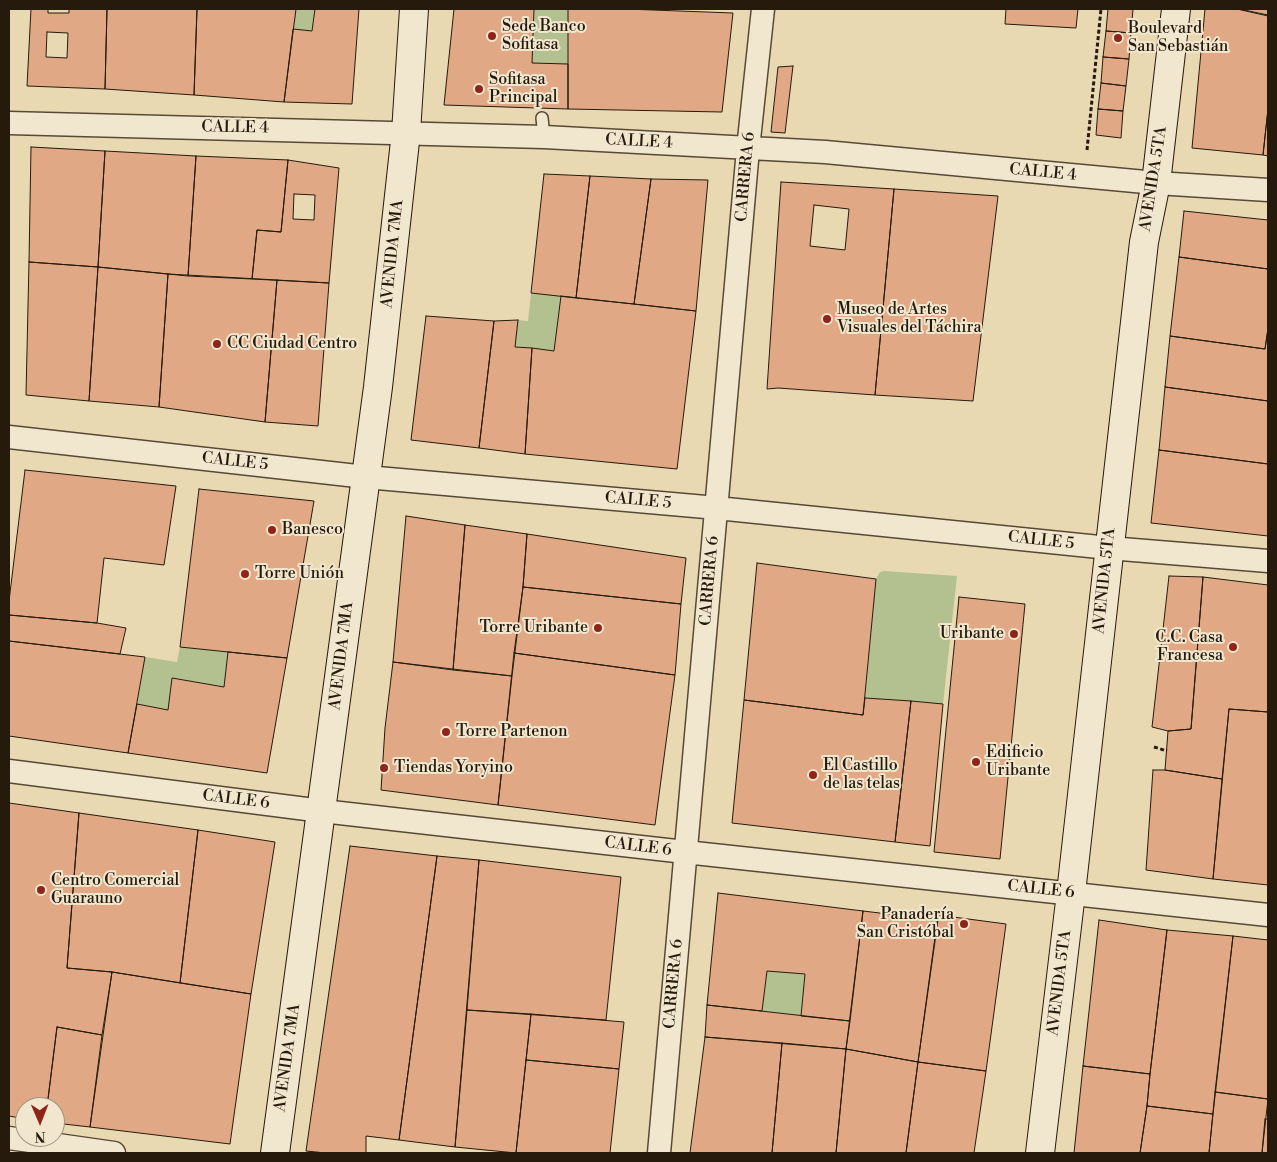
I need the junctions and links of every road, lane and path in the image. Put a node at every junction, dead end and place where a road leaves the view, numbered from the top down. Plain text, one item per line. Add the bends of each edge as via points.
1 (414, 9) edge
2 (763, 9) edge
3 (1100, 9) edge
4 (1176, 9) edge
5 (9, 123) edge
6 (406, 132) junction
7 (748, 149) junction
8 (1086, 156) dead end
9 (1156, 183) junction
10 (1268, 190) edge
11 (9, 437) edge
12 (366, 477) junction
13 (716, 508) junction
14 (1109, 548) junction
15 (1268, 561) edge
16 (1154, 747) dead end
17 (1167, 751) dead end
18 (9, 771) edge
19 (322, 811) junction
20 (685, 852) junction
21 (1071, 893) junction
22 (1268, 915) edge
23 (9, 1138) edge
24 (114, 1153) edge
25 (275, 1153) edge
26 (659, 1153) edge
27 (1040, 1153) edge

1 - 6 street, AVENIDA 7MA
2 - 7 street, CARRERA 6
3 - 8 path
4 - 9 street, AVENIDA 5TA
5 - 6 street, CALLE 4
6 - 7 street, CALLE 4 via 543,128
6 - 12 street, AVENIDA 7MA
7 - 9 street, CALLE 4 via 825,152
7 - 13 street, CARRERA 6
9 - 10 street, CALLE 4
9 - 14 street, AVENIDA 5TA via 1144,242
11 - 12 street, CALLE 5
12 - 13 street, CALLE 5
12 - 19 street, AVENIDA 7MA
13 - 14 street, CALLE 5
13 - 20 street, CARRERA 6
14 - 15 street, CALLE 5
14 - 21 street, AVENIDA 5TA
16 - 17 path
18 - 19 street, CALLE 6
19 - 20 street, CALLE 6
19 - 25 street, AVENIDA 7MA
20 - 21 street, CALLE 6
20 - 26 street, CARRERA 6
21 - 22 street, CALLE 6
21 - 27 street, AVENIDA 5TA
23 - 24 street

